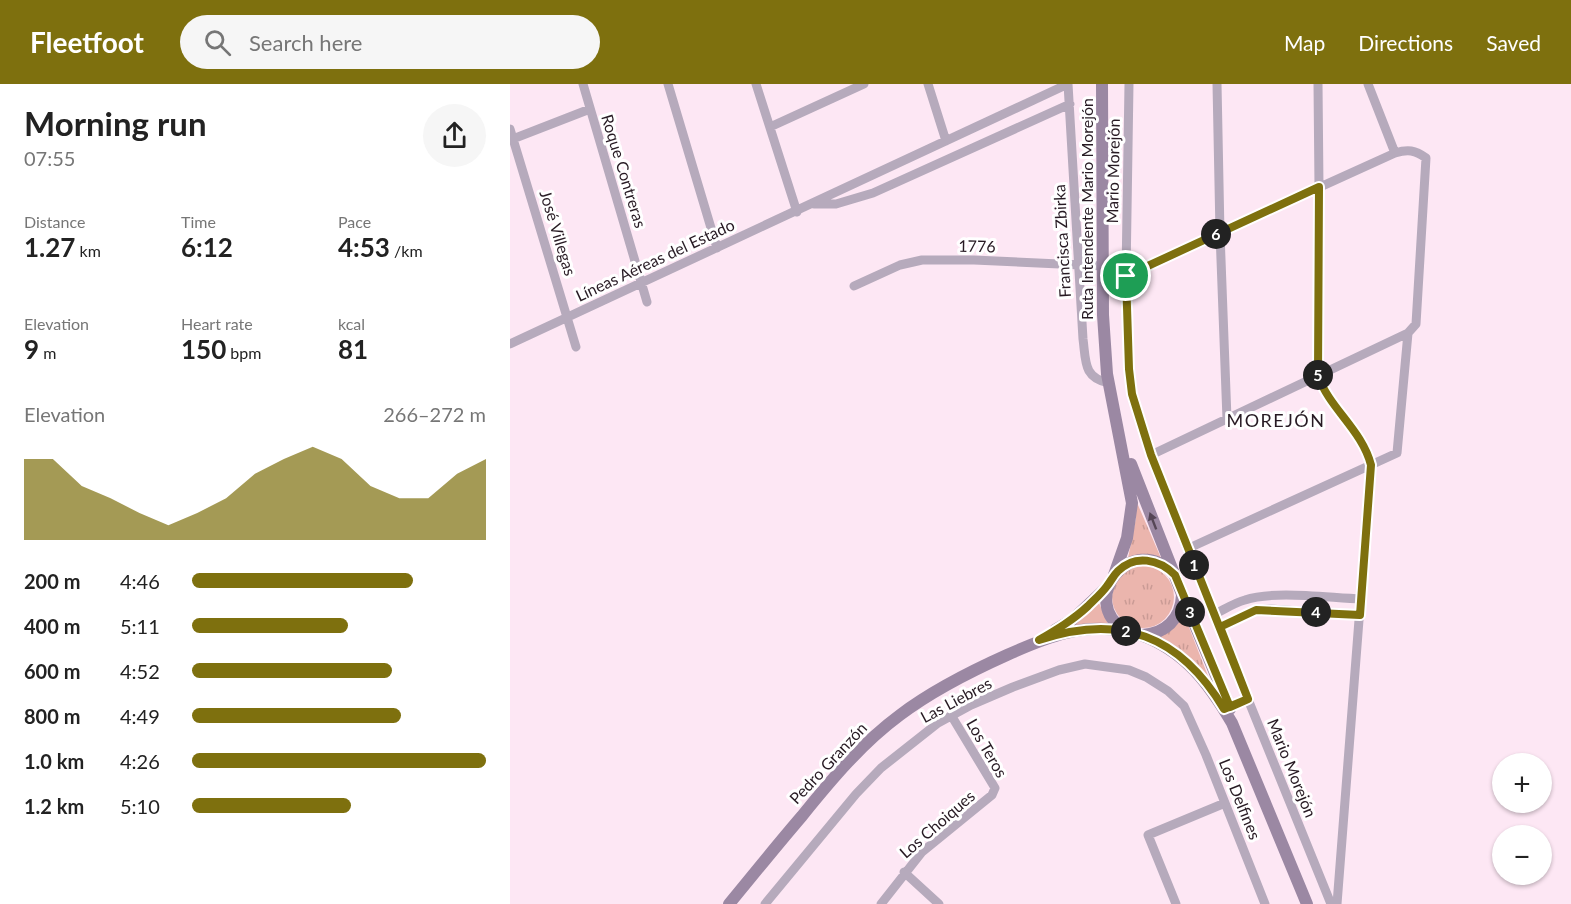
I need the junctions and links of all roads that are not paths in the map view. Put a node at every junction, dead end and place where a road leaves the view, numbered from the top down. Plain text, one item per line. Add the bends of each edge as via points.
1 (583, 84) edge
2 (668, 84) edge
3 (756, 84) edge
4 (864, 84) edge
5 (928, 84) edge
6 (1068, 84) edge
7 (1102, 84) edge
8 (1129, 84) edge
9 (1217, 84) edge
10 (1318, 84) edge
11 (1368, 84) edge
12 (1070, 104) junction
13 (590, 109) junction
14 (770, 127) junction
15 (510, 129) edge
16 (512, 140) edge
17 (946, 141) junction
18 (1395, 153) junction
19 (1319, 187) junction
20 (812, 204) junction
21 (797, 212) junction
22 (1220, 233) junction
23 (717, 248) junction
24 (1077, 264) junction
25 (1103, 266) junction
26 (1126, 276) junction
27 (642, 282) junction
28 (854, 286) dead end
29 (647, 302) dead end
30 (568, 317) junction
31 (1408, 333) junction
32 (510, 344) edge
33 (576, 347) dead end
34 (1318, 376) junction
35 (1109, 383) junction
36 (1227, 419) junction
37 (1121, 440) junction
38 (1151, 455) junction
39 (1371, 465) junction
40 (1187, 549) junction
41 (1175, 575) junction
42 (1111, 580) junction
43 (1182, 594) junction
44 (1361, 599) junction
45 (1215, 614) junction
46 (1360, 615) junction
47 (1220, 627) junction
48 (1135, 633) junction
49 (1039, 640) junction
50 (1248, 699) junction
51 (1184, 706) joint
52 (1227, 708) junction
53 (951, 715) junction
54 (992, 795) joint
55 (1225, 803) junction
56 (904, 872) junction
57 (729, 904) edge
58 (765, 904) edge
59 (880, 904) edge
60 (939, 904) edge
61 (1176, 904) edge
62 (1265, 904) edge
63 (1307, 904) edge
64 (1331, 904) edge
65 (1337, 904) edge

1 - 13 street, Roque Contreras
2 - 23 street
3 - 14 street
4 - 14 street
5 - 17 street
6 - 12 street, Francisca Zbirka
6 - 17 street, Líneas Aéreas del Estado
7 - 25 main road, Ruta Intendente Mario Morejón
8 - 26 street, Mario Morejón
9 - 22 street
10 - 19 street
11 - 18 street
12 - 20 street, Líneas Aéreas del Estado via 873,193 836,204
12 - 24 street, Francisca Zbirka
13 - 16 street
13 - 27 street, Roque Contreras
14 - 21 street
15 - 16 street, José Villegas
16 - 30 street, José Villegas
17 - 20 street, Líneas Aéreas del Estado
18 - 19 street
18 - 31 street via 1407,150 1426,158 1416,324
19 - 22 street
19 - 34 street
20 - 21 street, Líneas Aéreas del Estado
21 - 23 street, Líneas Aéreas del Estado
22 - 26 street
22 - 36 street
23 - 27 street, Líneas Aéreas del Estado
24 - 25 street, 1776
24 - 28 street, 1776 via 922,260
24 - 35 street, Francisca Zbirka via 1088,370 1097,381
25 - 35 main road, Ruta Intendente Mario Morejón
26 - 38 street, Mario Morejón via 1132,394
27 - 29 street, Roque Contreras
27 - 30 street, Líneas Aéreas del Estado
30 - 32 street, Líneas Aéreas del Estado
30 - 33 street, José Villegas
31 - 34 street
31 - 39 street via 1397,453
34 - 36 street
34 - 39 street via 1323,390 1354,429
35 - 37 main road, Ruta Intendente Mario Morejón
36 - 38 street
41 -> 37 main road, Ruta Intendente Mario Morejón
37 - 42 main road, Ruta Intendente Mario Morejón via 1132,510 1127,538
38 - 40 street, Mario Morejón
39 - 40 street
39 - 44 street
40 - 45 street, Mario Morejón
41 - 42 main road via 1161,564 1144,560 1127,564
41 - 43 main road
42 - 48 main road via 1106,595 1110,614 1115,622
42 - 49 main road, Pedro Granzón via 1072,620
43 - 48 main road via 1179,612 1168,627 1150,635
43 - 52 main road
44 - 45 street via 1258,597
44 - 46 street
45 - 47 street, Mario Morejón
46 - 47 street via 1256,610
46 - 65 street
47 - 50 street, Mario Morejón
48 - 49 main road, Pedro Granzón via 1077,630
48 - 52 main road via 1182,658
49 - 57 main road, Pedro Granzón via 949,682 875,735 831,780
50 - 52 street
50 - 64 street, Mario Morejón
51 - 53 street, Las Liebres via 1146,677 1128,670 1085,664 1013,687
51 - 55 street, Los Delfines
52 - 63 main road
53 - 54 street, Los Teros via 992,782
53 - 58 street, Las Liebres via 904,748 868,781
54 - 56 street, Los Choiques via 922,852
55 - 61 street via 1148,835
55 - 62 street, Los Delfines
56 - 59 street, Los Choiques
56 - 60 street

